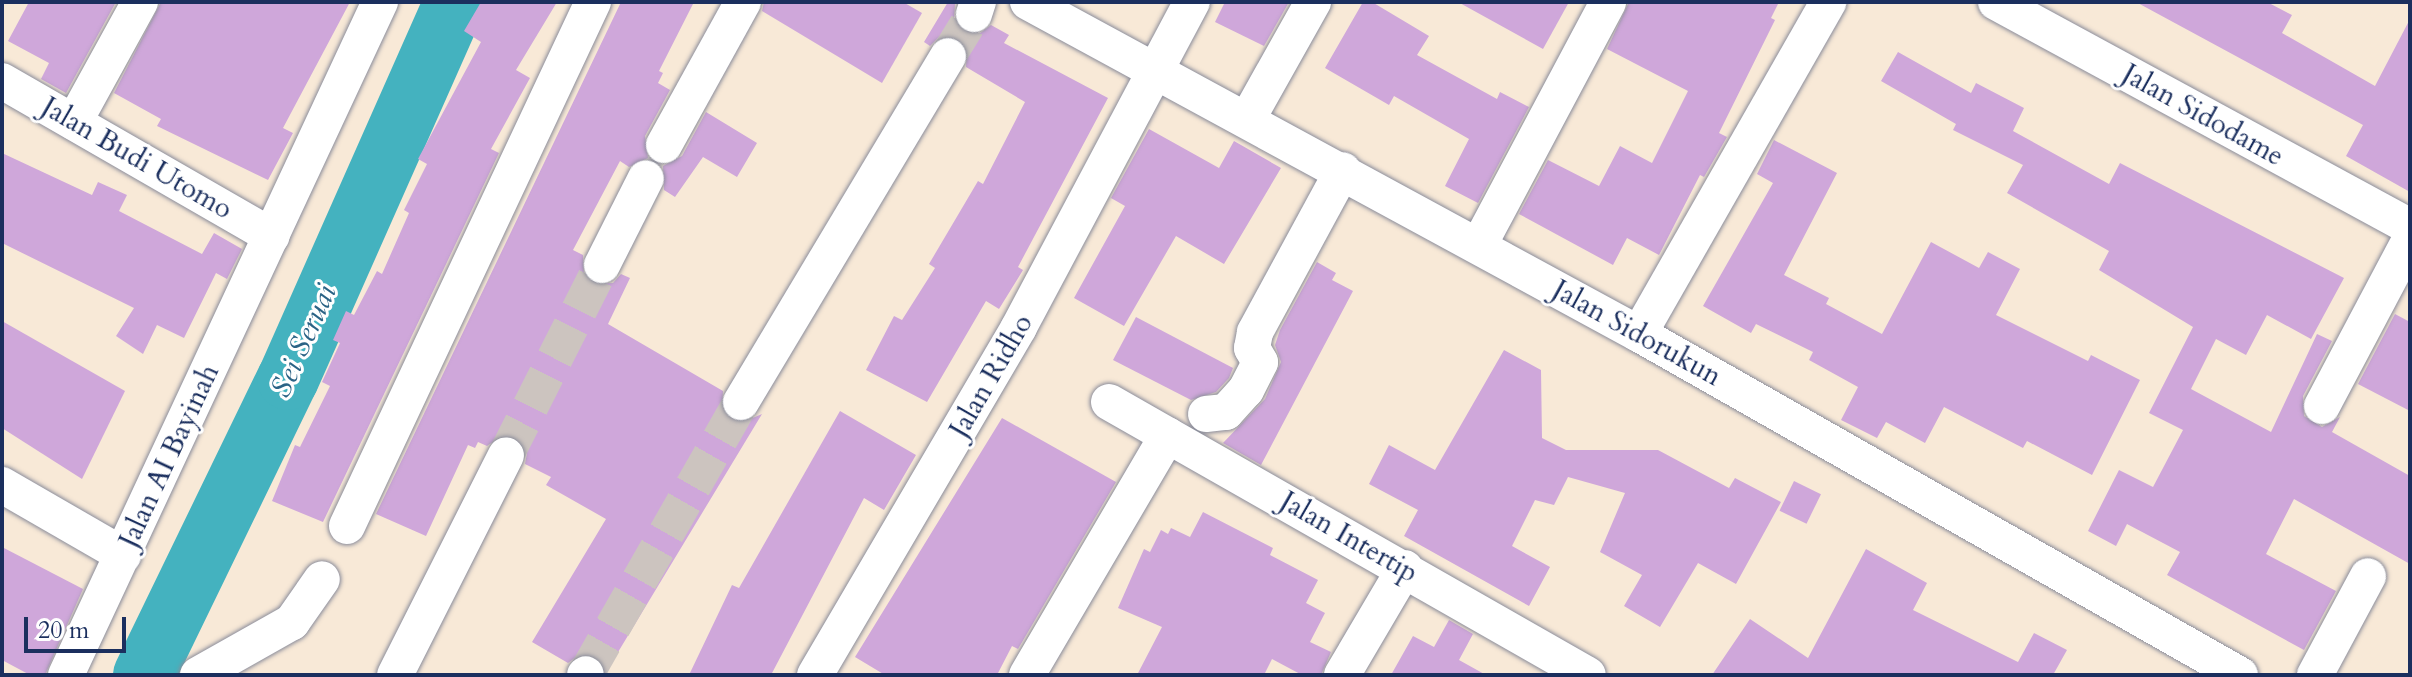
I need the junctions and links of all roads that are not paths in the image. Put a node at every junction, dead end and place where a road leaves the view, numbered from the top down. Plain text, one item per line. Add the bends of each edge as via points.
1 (140, 2) edge
2 (380, 2) edge
3 (593, 2) edge
4 (743, 2) edge
5 (1028, 2) edge
6 (1192, 2) edge
7 (1313, 2) edge
8 (1608, 2) edge
9 (1828, 2) edge
10 (1996, 2) edge
11 (948, 56) tunnel mouth
12 (1157, 72) junction
13 (2, 81) edge
14 (1248, 118) junction
15 (74, 122) junction
16 (664, 145) dead end
17 (1343, 170) junction
18 (646, 178) dead end
19 (2410, 227) edge
20 (272, 236) junction
21 (2410, 240) edge
22 (1479, 245) junction
23 (602, 265) tunnel mouth
24 (1639, 334) junction
25 (741, 402) tunnel mouth
26 (1109, 402) dead end
27 (2322, 406) dead end
28 (1206, 414) dead end
29 (1168, 435) junction
30 (506, 455) tunnel mouth
31 (2, 485) edge
32 (347, 526) dead end
33 (123, 555) junction
34 (1405, 568) junction
35 (2368, 576) dead end
36 (322, 579) dead end
37 (66, 675) edge
38 (198, 675) edge
39 (395, 675) edge
40 (815, 675) edge
41 (1027, 675) edge
42 (1342, 675) edge
43 (1588, 675) edge
44 (2240, 675) edge
45 (2315, 675) edge

1 - 15 street
2 - 20 street, Jalan AI Bayinah
3 - 32 street
4 - 16 street
5 - 12 street, Jalan Sidorukun
6 - 12 street, Jalan Ridho
7 - 14 street
8 - 22 street
9 - 24 street
10 - 19 street, Jalan Sidodame
11 - 25 street
12 - 14 street, Jalan Sidorukun
12 - 40 street, Jalan Ridho via 1019,327
13 - 15 street, Jalan Budi Utomo
14 - 17 street, Jalan Sidorukun
15 - 20 street, Jalan Budi Utomo
17 - 22 street, Jalan Sidorukun
17 - 28 street via 1255,332 1252,348 1260,362 1246,390 1226,412
18 - 23 street
20 - 33 street, Jalan AI Bayinah
21 - 27 street
22 - 24 street, Jalan Sidorukun
24 - 44 street, Jalan Sidorukun
26 - 29 street, Jalan Intertip
29 - 34 street, Jalan Intertip
29 - 41 street
30 - 39 street
31 - 33 street
33 - 37 street, Jalan AI Bayinah
34 - 42 street
34 - 43 street, Jalan Intertip
35 - 45 street
36 - 38 street via 292,622

